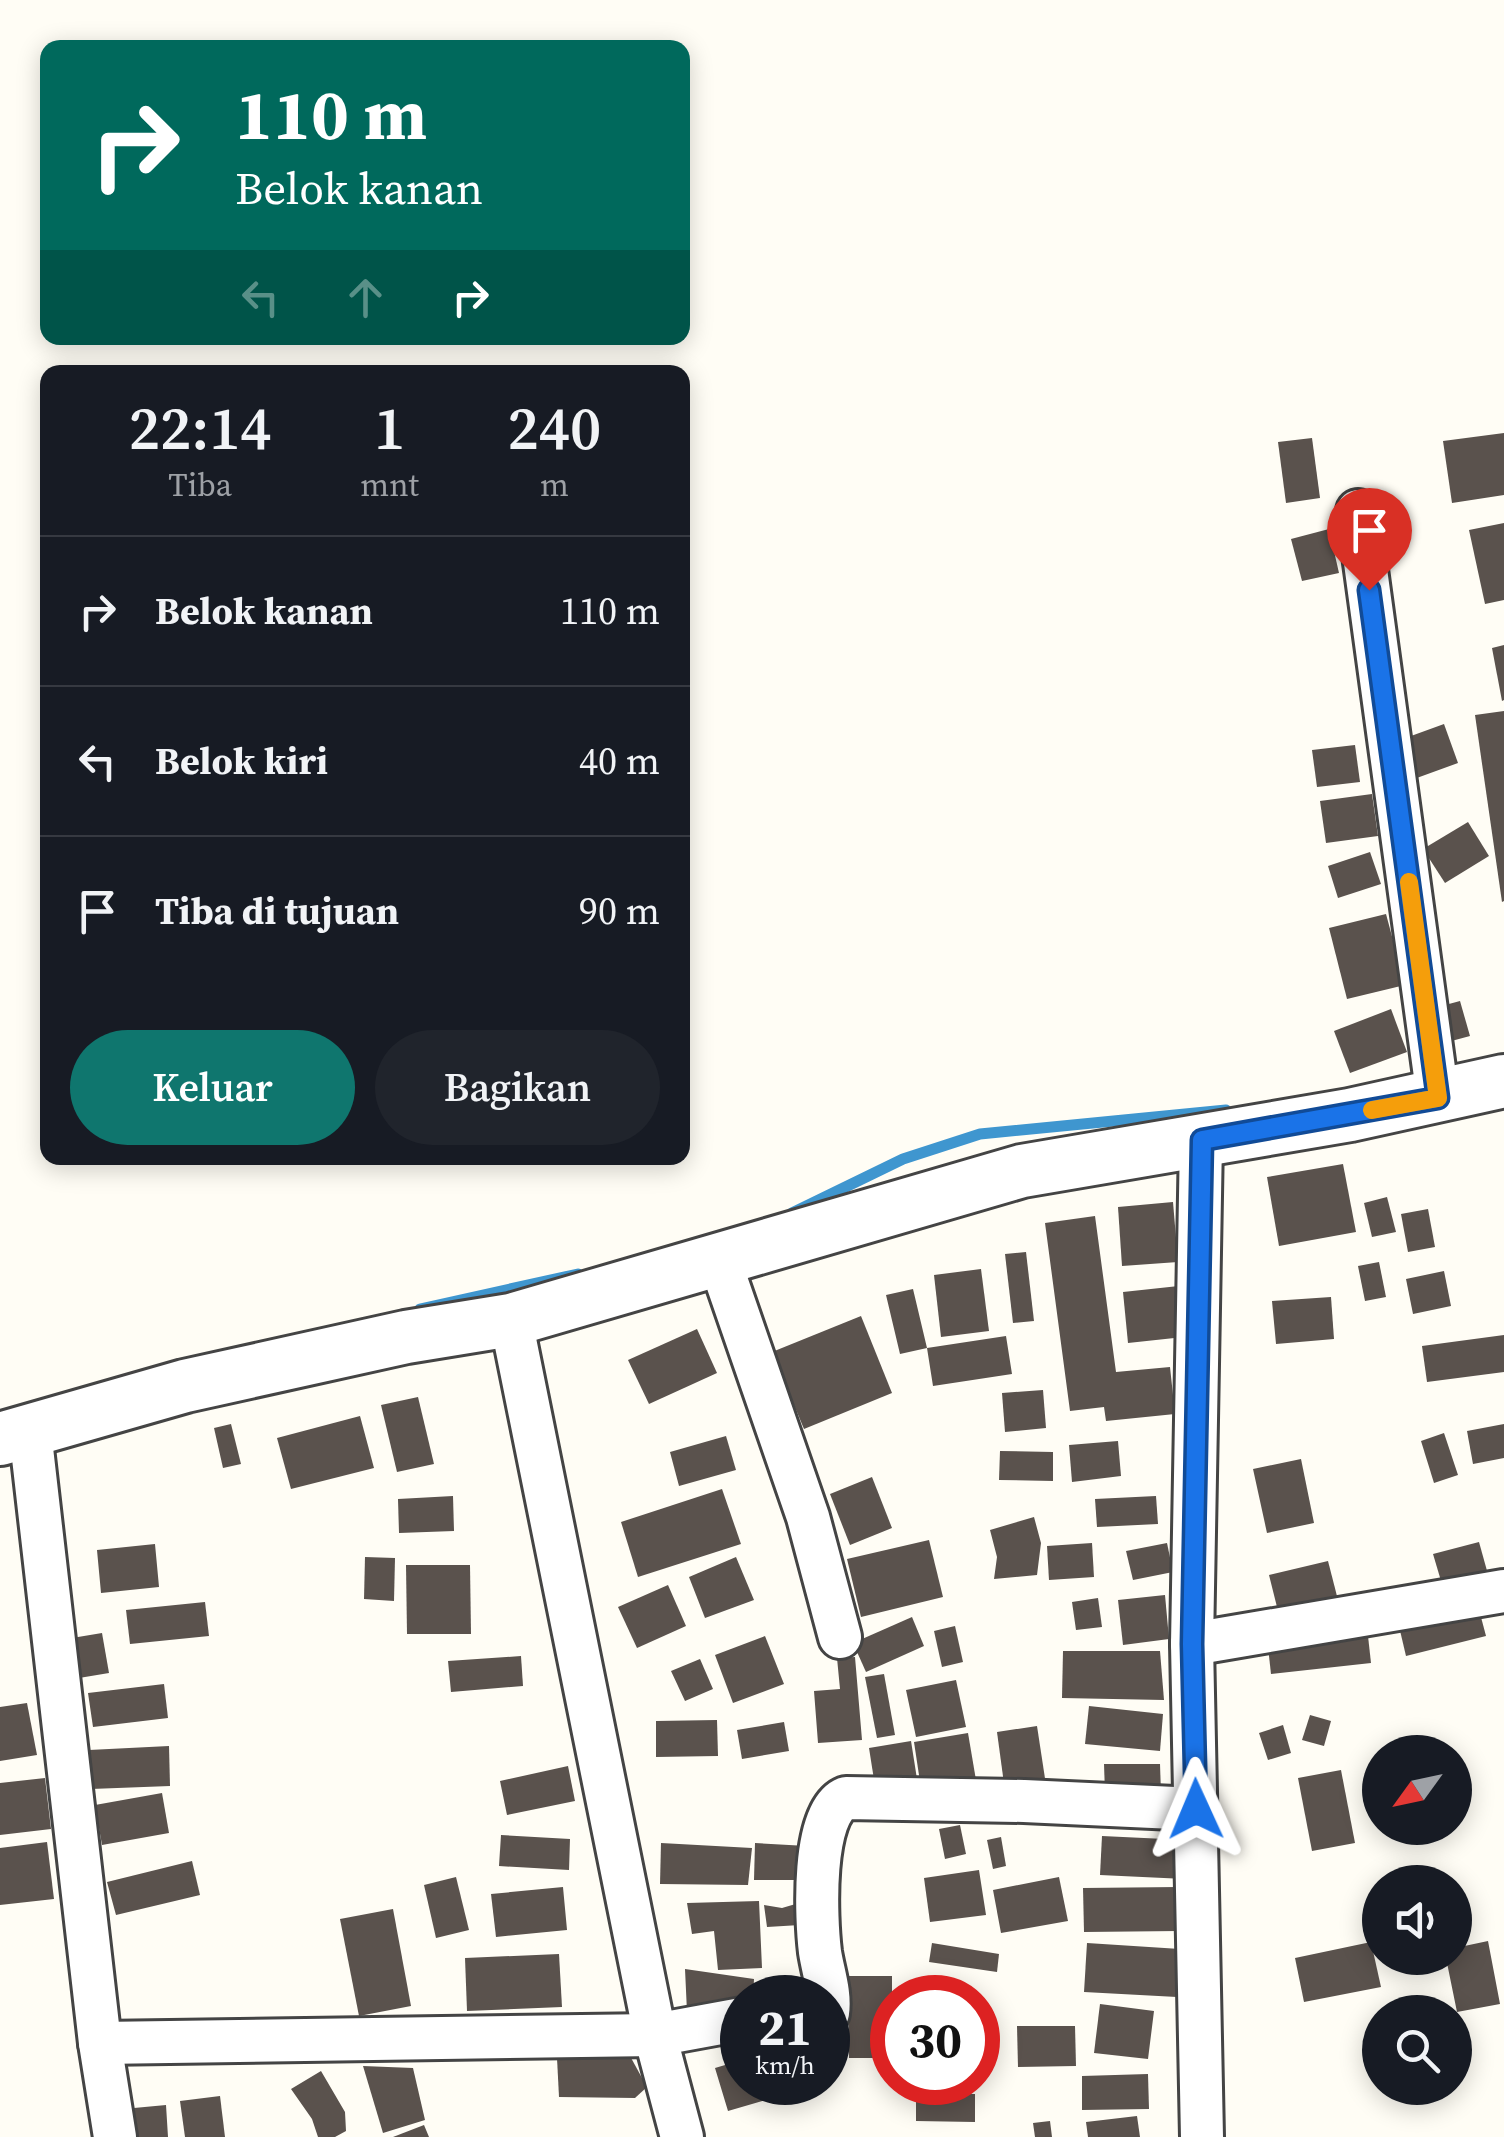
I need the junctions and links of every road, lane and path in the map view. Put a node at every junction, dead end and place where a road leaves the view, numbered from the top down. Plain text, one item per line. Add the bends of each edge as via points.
1 (1358, 510) dead end
2 (1504, 1081) edge
3 (1436, 1084) junction
4 (1202, 1140) junction
5 (719, 1259) junction
6 (511, 1320) junction
7 (15, 1435) edge
8 (1504, 1590) edge
9 (840, 1636) dead end
10 (1192, 1644) junction
11 (1196, 1809) junction
12 (825, 1975) edge
13 (720, 2023) edge
14 (655, 2036) junction
15 (100, 2043) junction
16 (114, 2137) edge
17 (682, 2137) edge
18 (1202, 2137) edge

1 - 3 street
2 - 3 street
3 - 4 street
4 - 5 street via 1022,1171
4 - 10 street
5 - 6 street
5 - 9 street via 808,1517
6 - 7 street via 406,1336 185,1386
6 - 14 street
7 - 15 street
8 - 10 street
10 - 11 street
11 - 12 street via 836,1802 826,1820 816,1893
11 - 18 street
13 - 14 street
14 - 15 street
14 - 17 street
15 - 16 street

